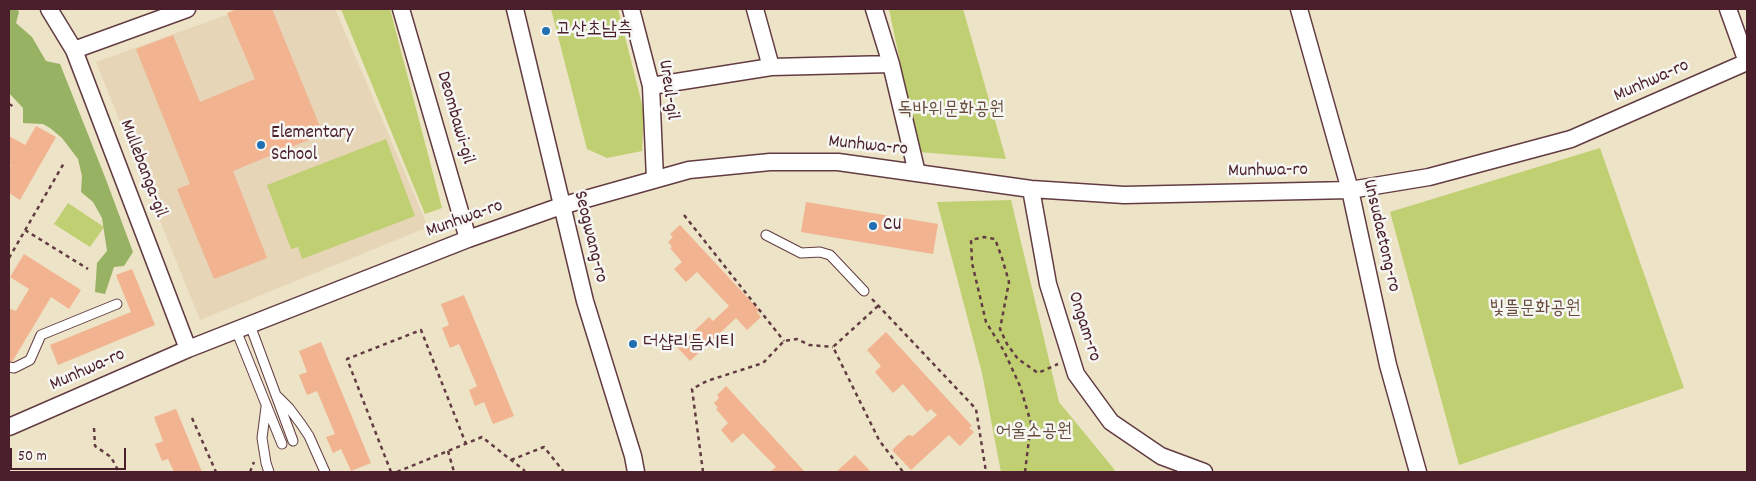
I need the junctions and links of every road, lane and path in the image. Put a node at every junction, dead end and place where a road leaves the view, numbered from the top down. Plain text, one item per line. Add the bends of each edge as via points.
1 (49, 9) edge
2 (187, 9) edge
3 (401, 9) edge
4 (515, 9) edge
5 (631, 9) edge
6 (755, 9) edge
7 (874, 9) edge
8 (1299, 9) edge
9 (1728, 9) edge
10 (74, 50) junction
11 (1747, 62) edge
12 (891, 64) junction
13 (771, 67) junction
14 (651, 86) junction
15 (9, 104) edge
16 (16, 108) dead end
17 (64, 163) dead end
18 (917, 173) junction
19 (655, 179) junction
20 (1031, 189) junction
21 (1350, 190) junction
22 (561, 206) junction
23 (684, 215) dead end
24 (25, 230) junction
25 (766, 235) dead end
26 (468, 239) junction
27 (9, 258) edge
28 (88, 269) dead end
29 (864, 291) joint
30 (117, 304) dead end
31 (878, 306) junction
32 (243, 327) junction
33 (784, 342) junction
34 (833, 347) junction
35 (188, 349) junction
36 (1059, 364) dead end
37 (9, 368) edge
38 (276, 396) junction
39 (266, 404) junction
40 (192, 418) dead end
41 (9, 427) edge
42 (94, 428) dead end
43 (293, 441) dead end
44 (282, 444) dead end
45 (466, 444) junction
46 (448, 451) junction
47 (511, 460) junction
48 (525, 471) edge
49 (119, 472) edge
50 (216, 472) edge
51 (269, 472) edge
52 (325, 472) edge
53 (391, 472) edge
54 (397, 472) edge
55 (454, 472) edge
56 (564, 472) edge
57 (636, 472) edge
58 (704, 472) edge
59 (904, 472) edge
60 (986, 472) edge
61 (1025, 472) edge
62 (1204, 472) edge
63 (1418, 472) edge

1 - 10 street, Mullebanga-gil
2 - 10 street
3 - 26 street, Deombawi-gil
4 - 22 street, Seogwang-ro
5 - 14 street, Ureul-gil
6 - 13 street
7 - 12 street
8 - 21 street, Unsudaetong-ro
9 - 11 street, Munhwa-ro
10 - 35 street, Mullebanga-gil
11 - 21 street, Munhwa-ro via 1571,139 1429,177
12 - 13 street
12 - 18 street
13 - 14 street
14 - 19 street, Ureul-gil
15 - 16 path
17 - 24 path
18 - 19 street, Munhwa-ro via 838,162 770,162 689,170
18 - 20 street, Munhwa-ro
19 - 22 street, Munhwa-ro
20 - 21 street, Munhwa-ro via 1124,195
20 - 62 street, Ongam-ro via 1048,284 1076,374 1111,422 1160,456
21 - 63 street, Unsudaetong-ro via 1388,365
22 - 26 street, Munhwa-ro
22 - 57 street, Seogwang-ro via 585,301
23 - 33 path
24 - 27 path
24 - 28 path
25 - 29 lane via 801,252 830,254
26 - 32 street, Munhwa-ro
29 - 31 path
30 - 37 lane via 41,335 30,360
31 - 34 path
31 - 60 path via 976,408
32 - 35 street, Munhwa-ro
32 - 38 lane
32 - 39 lane
33 - 34 path via 797,339 809,345
33 - 58 path via 763,363 692,389
34 - 59 path via 879,440
35 - 41 street, Munhwa-ro
36 - 61 path via 1038,373 1018,359 1007,344 1000,329 1009,282 996,239 971,240 972,263 986,322 1020,386 1031,423
38 - 43 lane
38 - 52 lane via 302,424
39 - 44 lane
39 - 51 lane via 262,438
40 - 50 path
42 - 49 path via 95,446 111,457
45 - 46 path
45 - 47 path via 482,438
45 - 53 path via 421,330 347,359
46 - 54 path
46 - 55 path
47 - 48 path
47 - 56 path via 544,447

